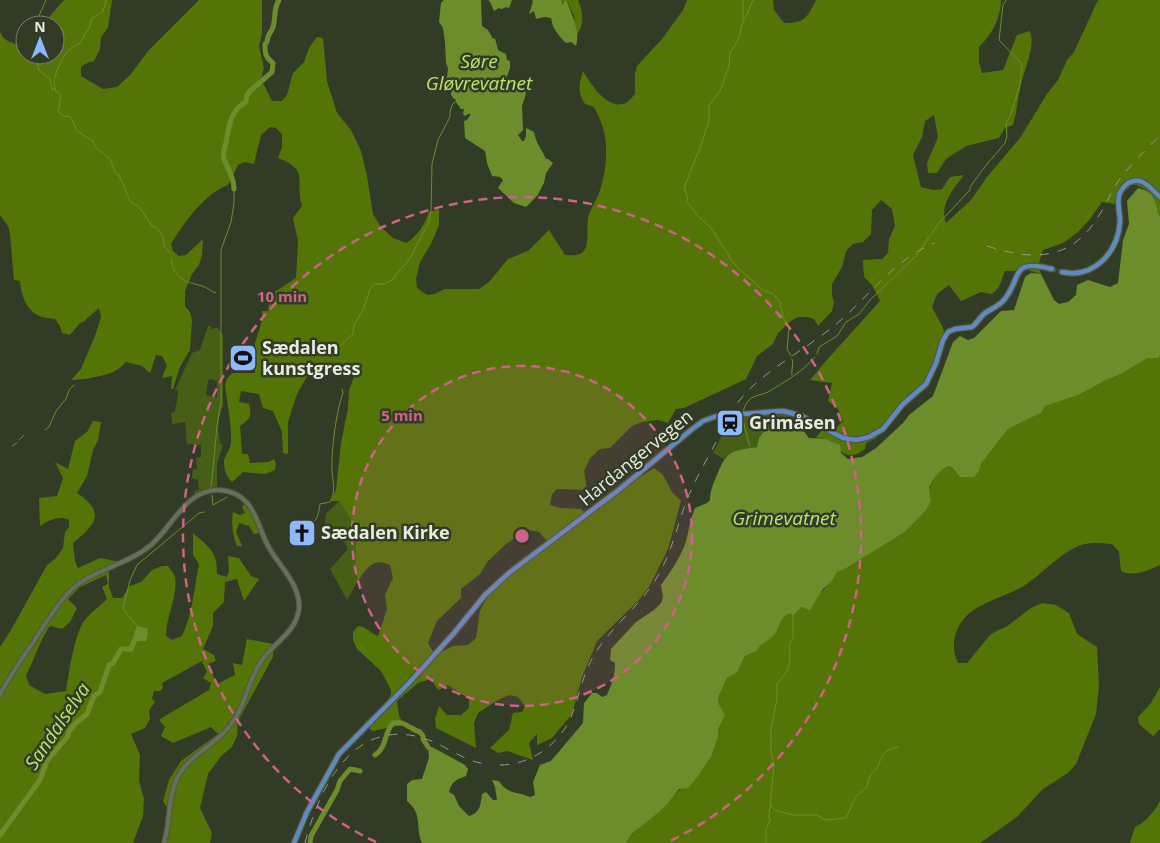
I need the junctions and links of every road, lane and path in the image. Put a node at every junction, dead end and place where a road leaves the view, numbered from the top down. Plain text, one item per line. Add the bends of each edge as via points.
1 (1160, 197) edge
2 (1052, 270) tunnel mouth
3 (1062, 272) tunnel mouth
4 (0, 695) edge
5 (164, 843) edge
6 (294, 843) edge

1 - 3 main road via 1143,182 1126,184 1119,196 1117,235 1106,257 1087,271 1075,274
2 - 6 main road, Hardangervegen via 1036,266 1024,268 1002,302 972,327 948,332 924,387 902,404 883,429 869,437 843,438 792,412 717,416 697,425 485,595 409,683 339,754
4 - 5 main road via 67,594 90,577 125,562 147,548 193,498 219,490 231,492 248,503 269,548 296,591 297,617 290,631 257,667 233,723 179,775 172,793

